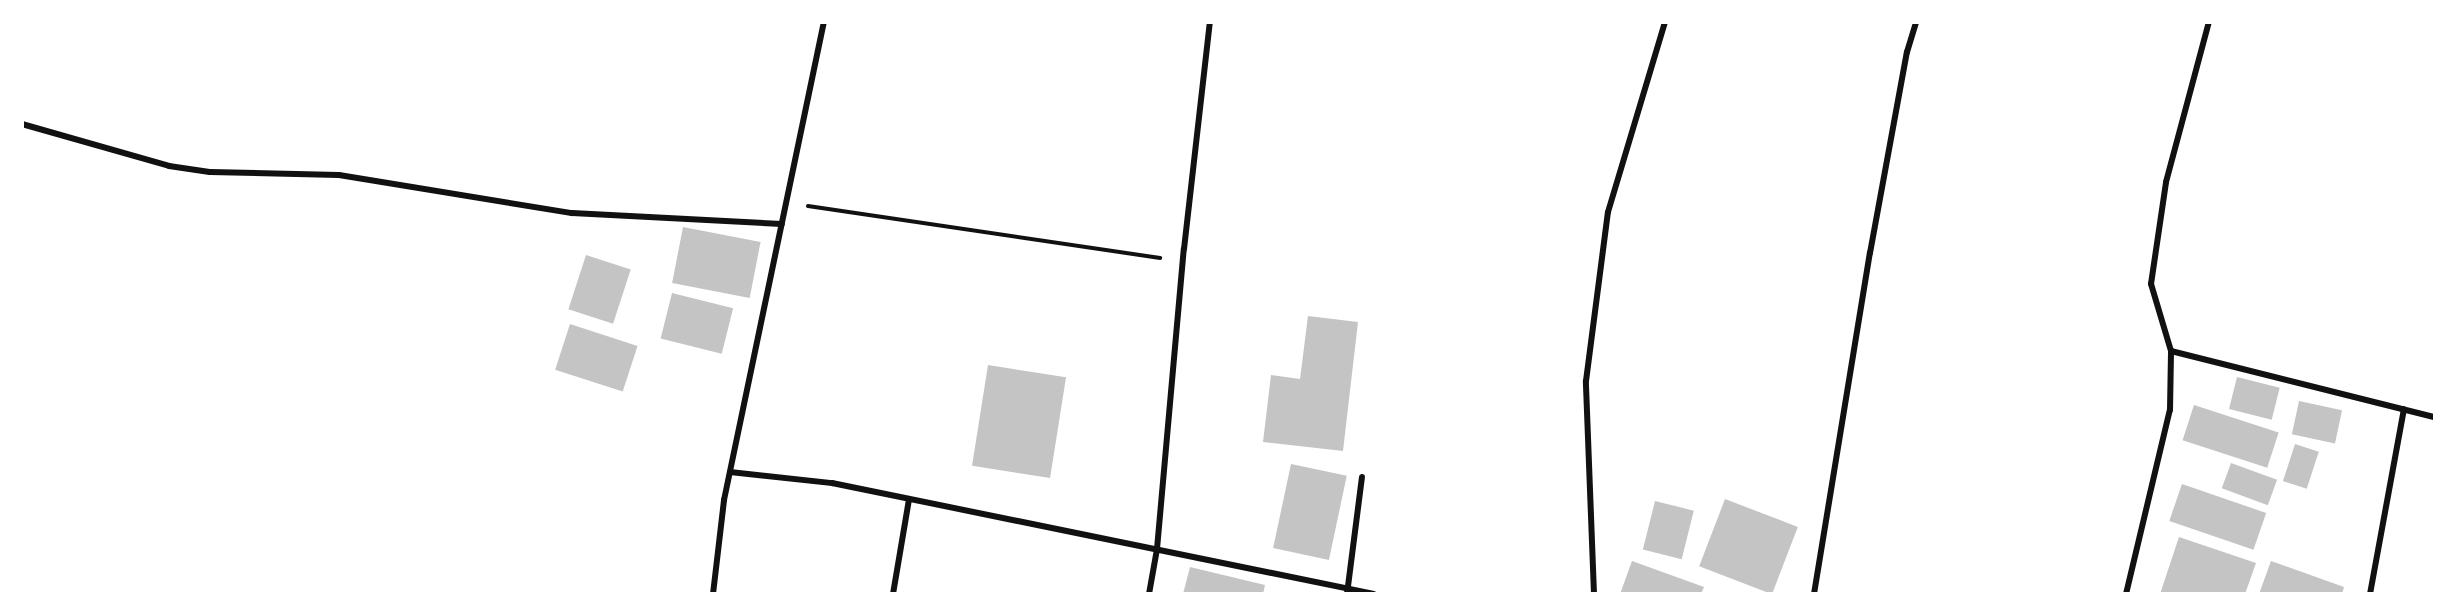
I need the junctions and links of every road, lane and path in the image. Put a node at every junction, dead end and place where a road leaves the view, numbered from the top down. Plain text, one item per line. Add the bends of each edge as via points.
1 (824, 22) edge
2 (1210, 22) edge
3 (1665, 22) edge
4 (1916, 22) edge
5 (2209, 22) edge
6 (22, 124) edge
7 (787, 202) junction
8 (782, 224) junction
9 (1183, 262) junction
10 (2171, 351) junction
11 (2404, 409) junction
12 (2434, 417) edge
13 (730, 472) junction
14 (1362, 477) dead end
15 (909, 499) junction
16 (1157, 549) junction
17 (1347, 591) edge
18 (714, 594) edge
19 (893, 594) edge
20 (1149, 594) edge
21 (1374, 594) edge
22 (1594, 594) edge
23 (1814, 594) edge
24 (2126, 594) edge
25 (2370, 594) edge

1 - 7 street
2 - 9 street
3 - 22 street via 1608,213 1586,381
4 - 23 street via 1872,242
5 - 10 street via 2166,182 2151,284
6 - 8 street via 169,166 210,172 339,175 572,213
7 - 8 street
7 - 9 path
8 - 13 street
9 - 16 street
10 - 11 street
10 - 24 street via 2170,410
11 - 12 street
11 - 25 street
13 - 15 street via 832,483
13 - 18 street
14 - 17 street
15 - 16 street
15 - 19 street
16 - 17 street
16 - 20 street
17 - 21 street

